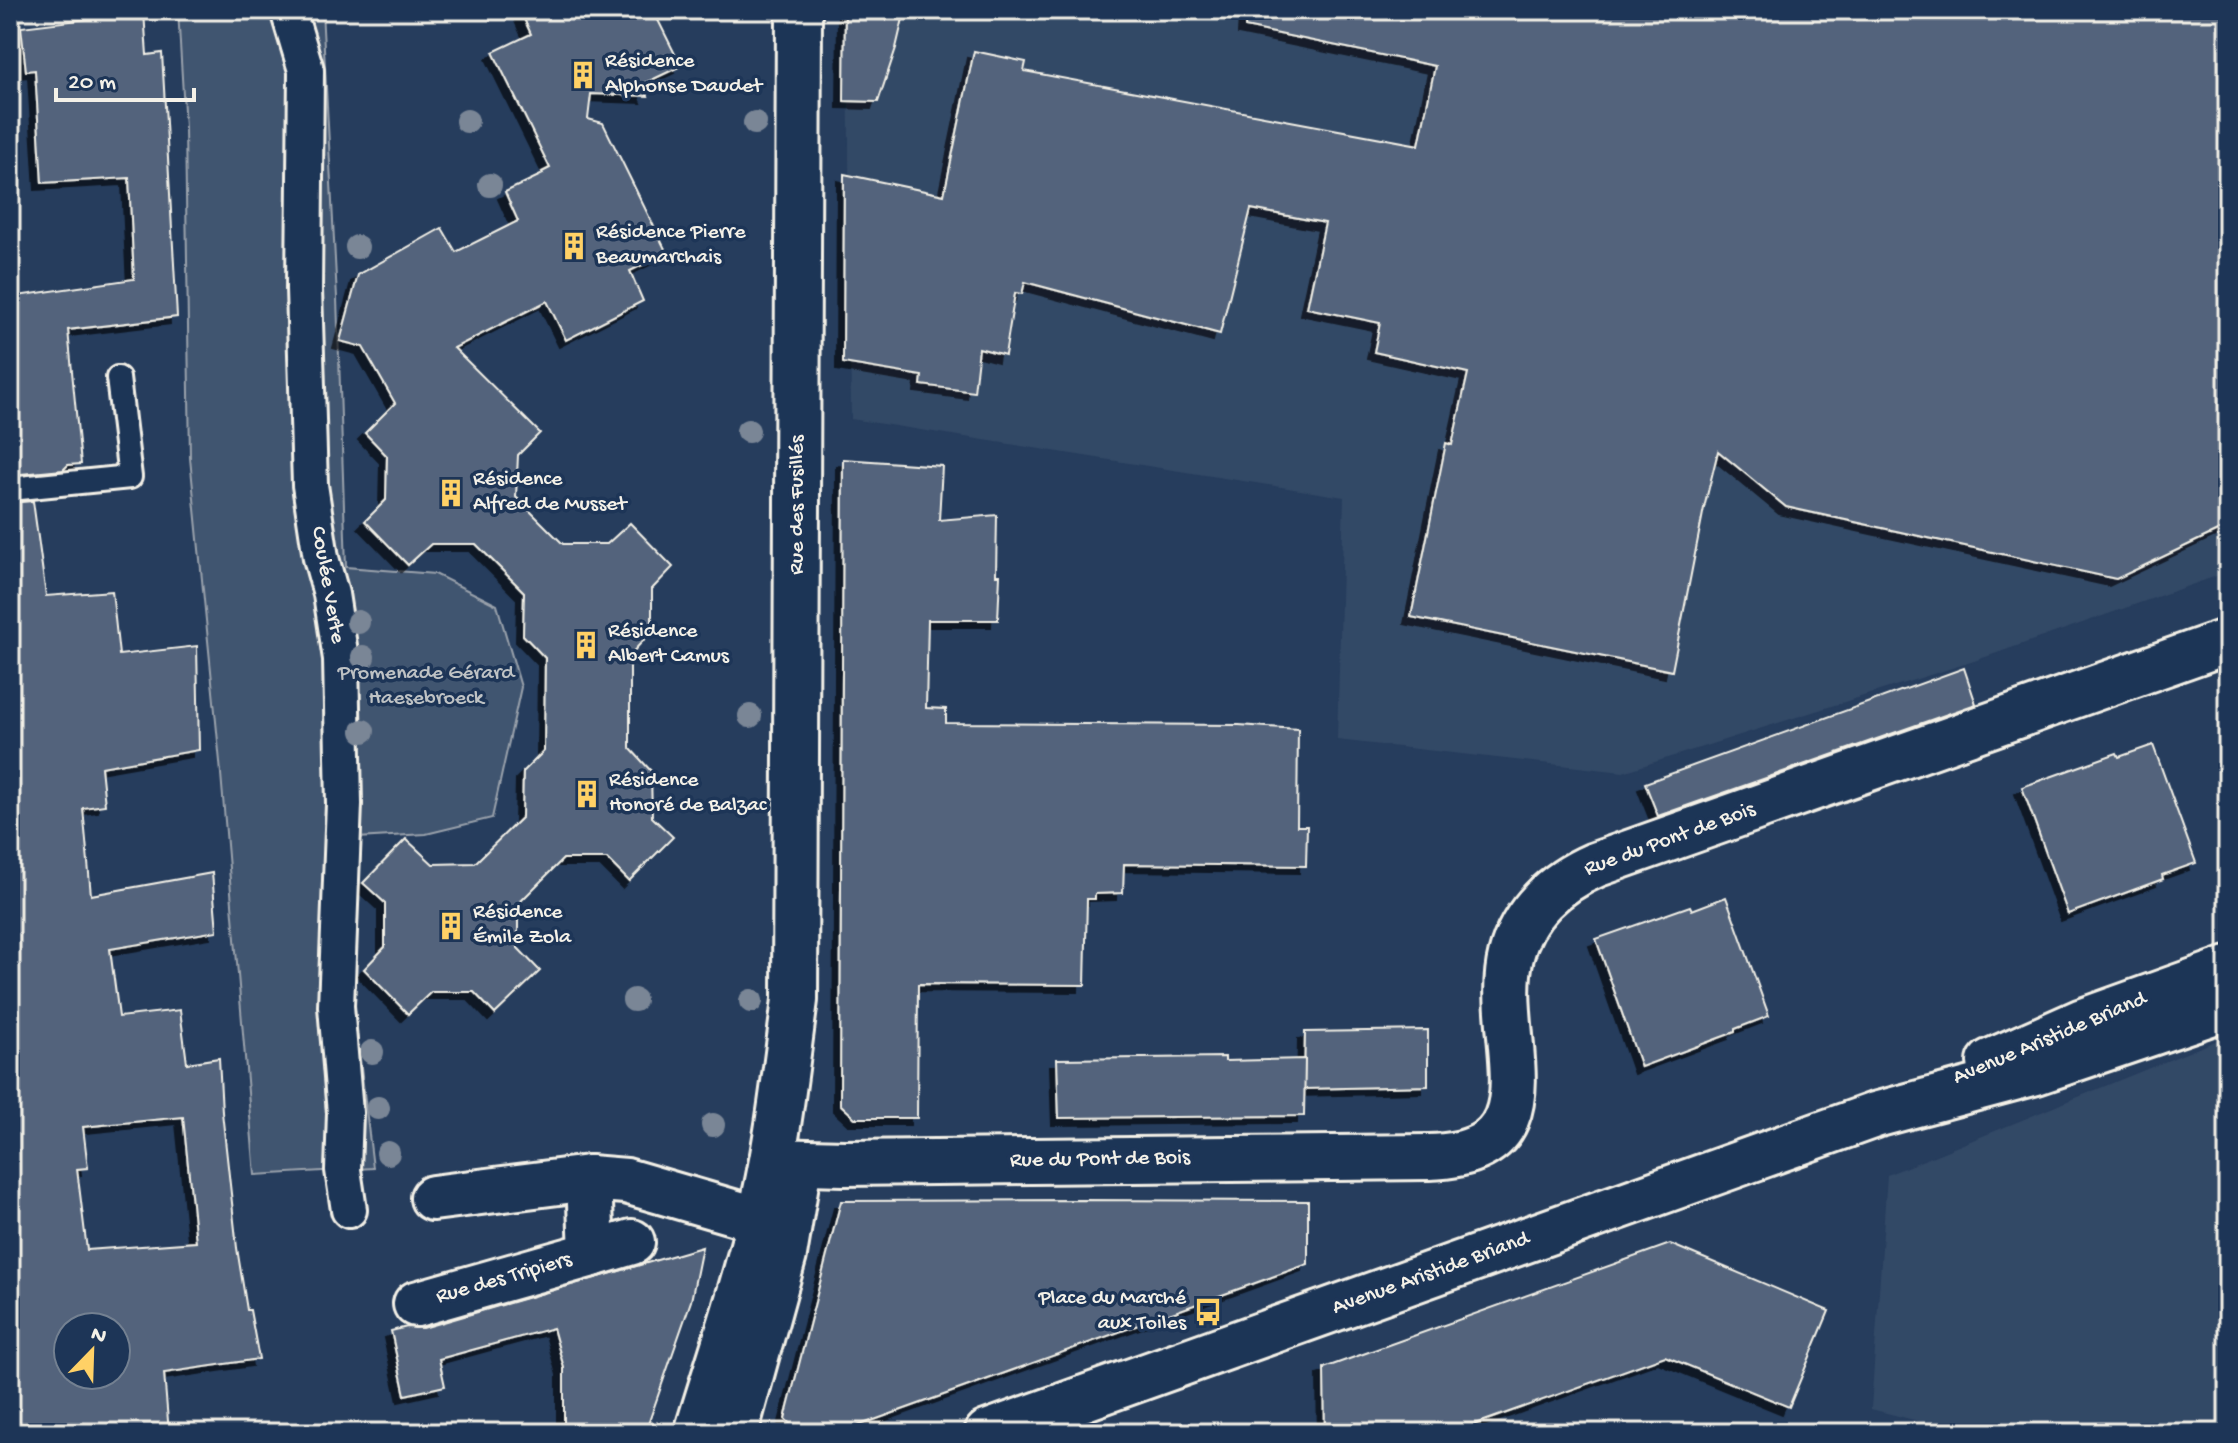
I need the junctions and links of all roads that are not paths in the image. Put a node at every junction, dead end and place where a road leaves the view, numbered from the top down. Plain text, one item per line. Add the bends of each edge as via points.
1 (288, 10) edge
2 (799, 10) edge
3 (118, 378) dead end
4 (10, 489) edge
5 (2228, 641) edge
6 (2228, 969) edge
7 (2228, 1007) edge
8 (1875, 1115) junction
9 (786, 1162) junction
10 (589, 1178) junction
11 (433, 1198) dead end
12 (349, 1210) dead end
13 (775, 1224) junction
14 (416, 1304) dead end
15 (697, 1433) edge
16 (735, 1433) edge
17 (987, 1433) edge

1 - 12 street, Coulée Verte via 306,70 304,289 310,485 341,659 344,804 336,1006
2 - 9 street, Rue des Fusillés via 795,1000
3 - 4 lane via 130,477
5 - 9 street, Rue du Pont de Bois via 1604,862 1559,885 1531,914 1512,954 1508,990 1513,1087 1506,1123 1498,1134 1466,1152 1429,1157
6 - 8 street, Avenue Aristide Briand via 2083,1021
7 - 8 street, Avenue Aristide Briand via 2036,1072
8 - 17 street, Avenue Aristide Briand
9 - 13 street, Rue des Fusillés
10 - 11 street
10 - 13 street via 626,1181
10 - 14 street, Rue des Tripiers via 612,1248
13 - 15 street via 741,1293
13 - 16 street via 775,1290

